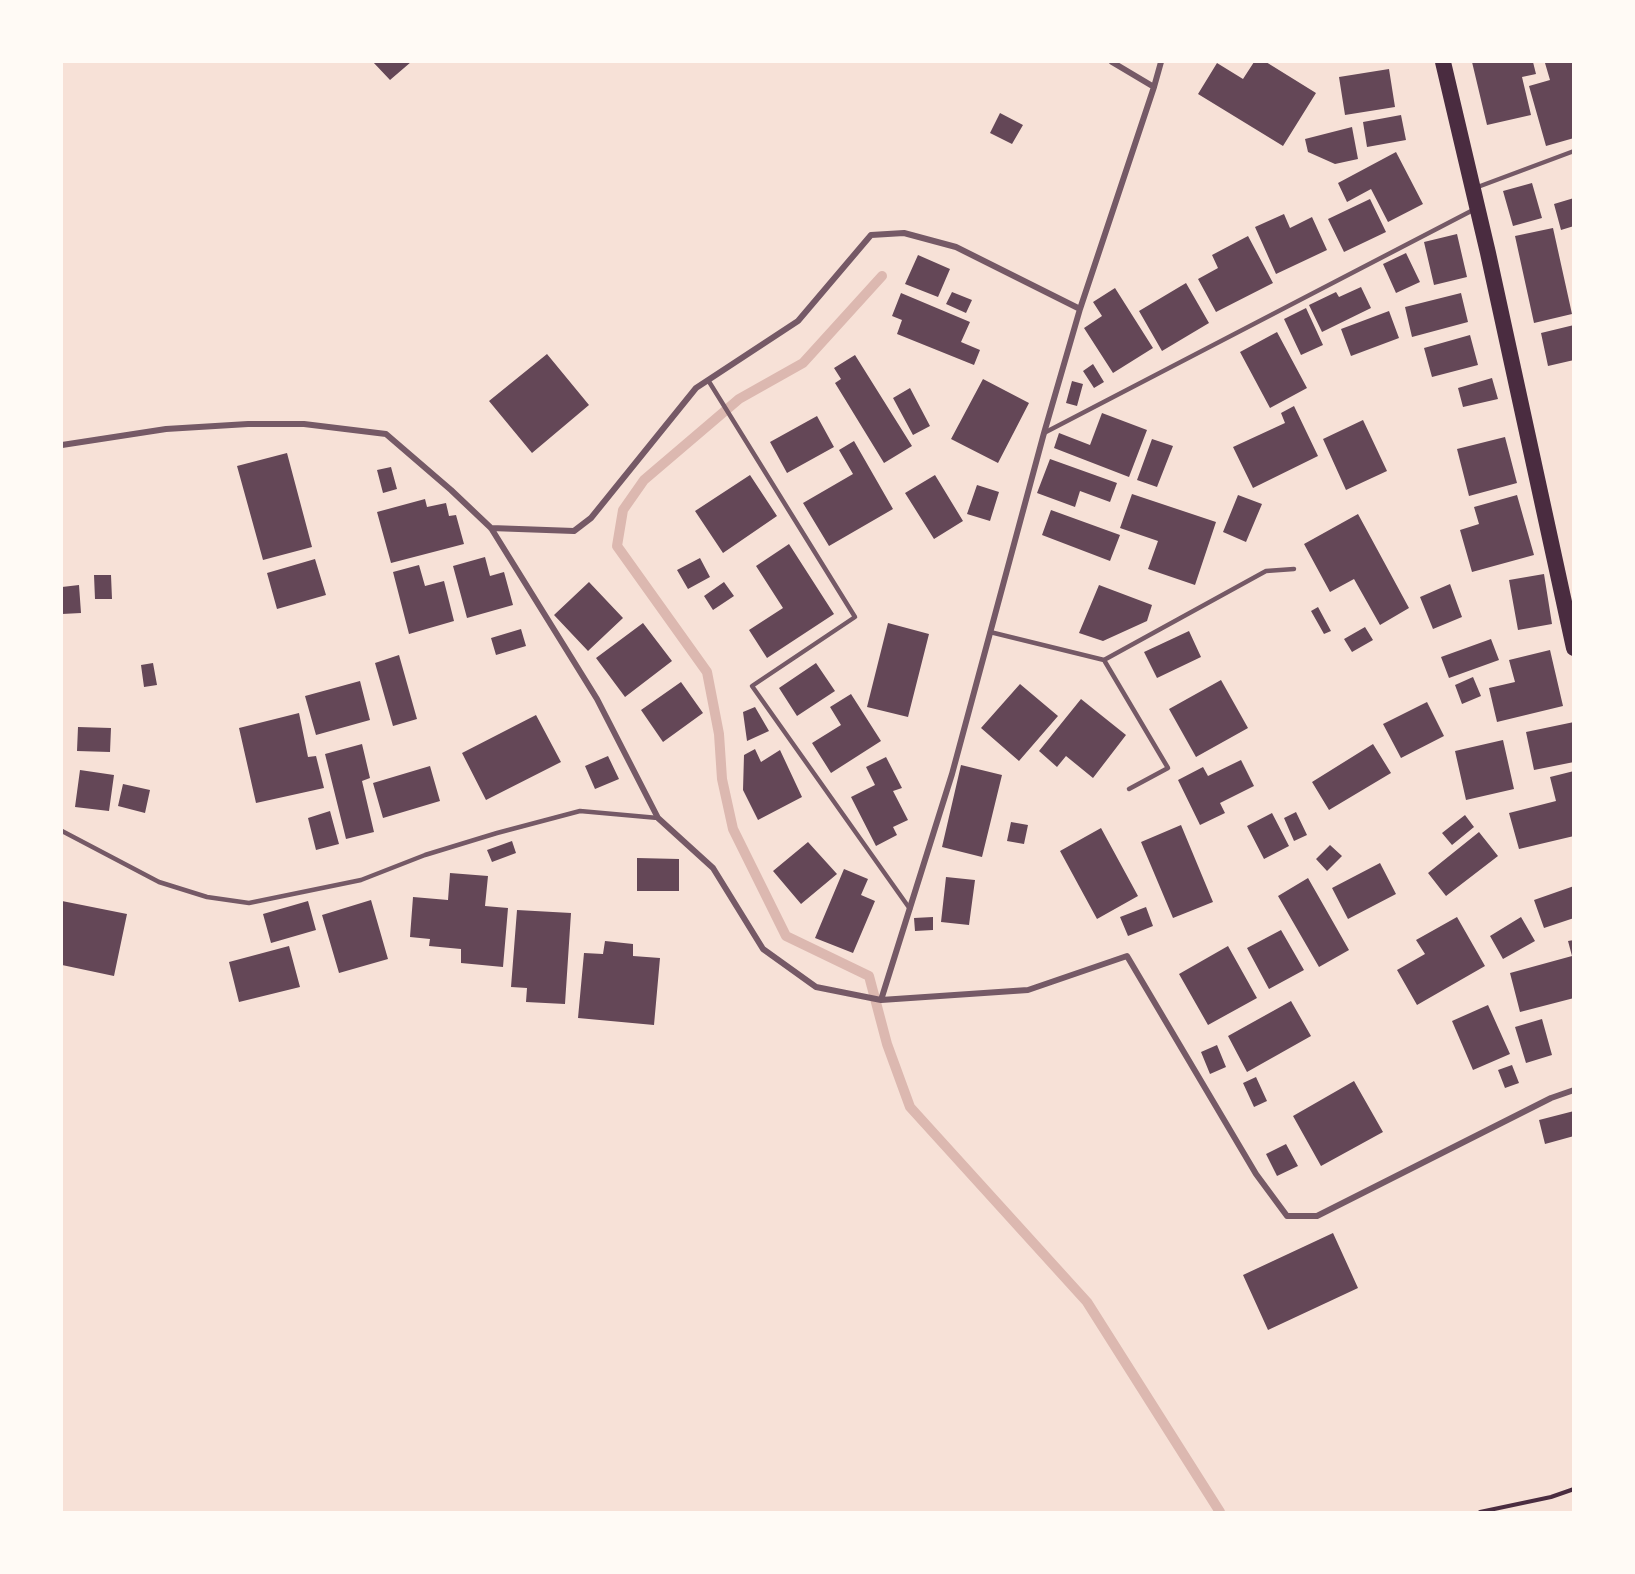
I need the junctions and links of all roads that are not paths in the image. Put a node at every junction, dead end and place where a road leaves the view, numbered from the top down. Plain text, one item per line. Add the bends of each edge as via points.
1 (1112, 62) edge
2 (1161, 62) edge
3 (1443, 62) edge
4 (1154, 87) junction
5 (1574, 151) edge
6 (1473, 189) junction
7 (1478, 208) junction
8 (1080, 309) junction
9 (708, 380) junction
10 (1044, 433) junction
11 (62, 445) edge
12 (491, 528) junction
13 (1294, 569) dead end
14 (990, 632) junction
15 (1574, 648) edge
16 (1104, 660) junction
17 (1129, 789) dead end
18 (658, 818) junction
19 (62, 831) edge
20 (910, 909) junction
21 (881, 1000) junction
22 (1574, 1090) edge

1 - 4 street
2 - 4 street
3 - 6 highway
4 - 8 street
5 - 6 lane
6 - 7 highway
7 - 10 lane
7 - 15 highway
8 - 9 street via 956,247 904,233 871,235 798,321
8 - 10 street
9 - 12 street via 696,388 591,518 574,531
9 - 20 lane via 855,617 752,686
10 - 14 street
11 - 12 street via 165,429 248,424 304,424 386,434
12 - 18 street via 597,699
13 - 16 lane via 1266,571
14 - 16 lane
14 - 20 street
16 - 17 lane via 1167,768
18 - 19 lane via 580,811 425,855 361,880 249,903 207,897 159,882
18 - 21 street via 713,868 764,949 816,987
20 - 21 street
21 - 22 street via 1028,990 1127,956 1256,1174 1287,1216 1317,1216

